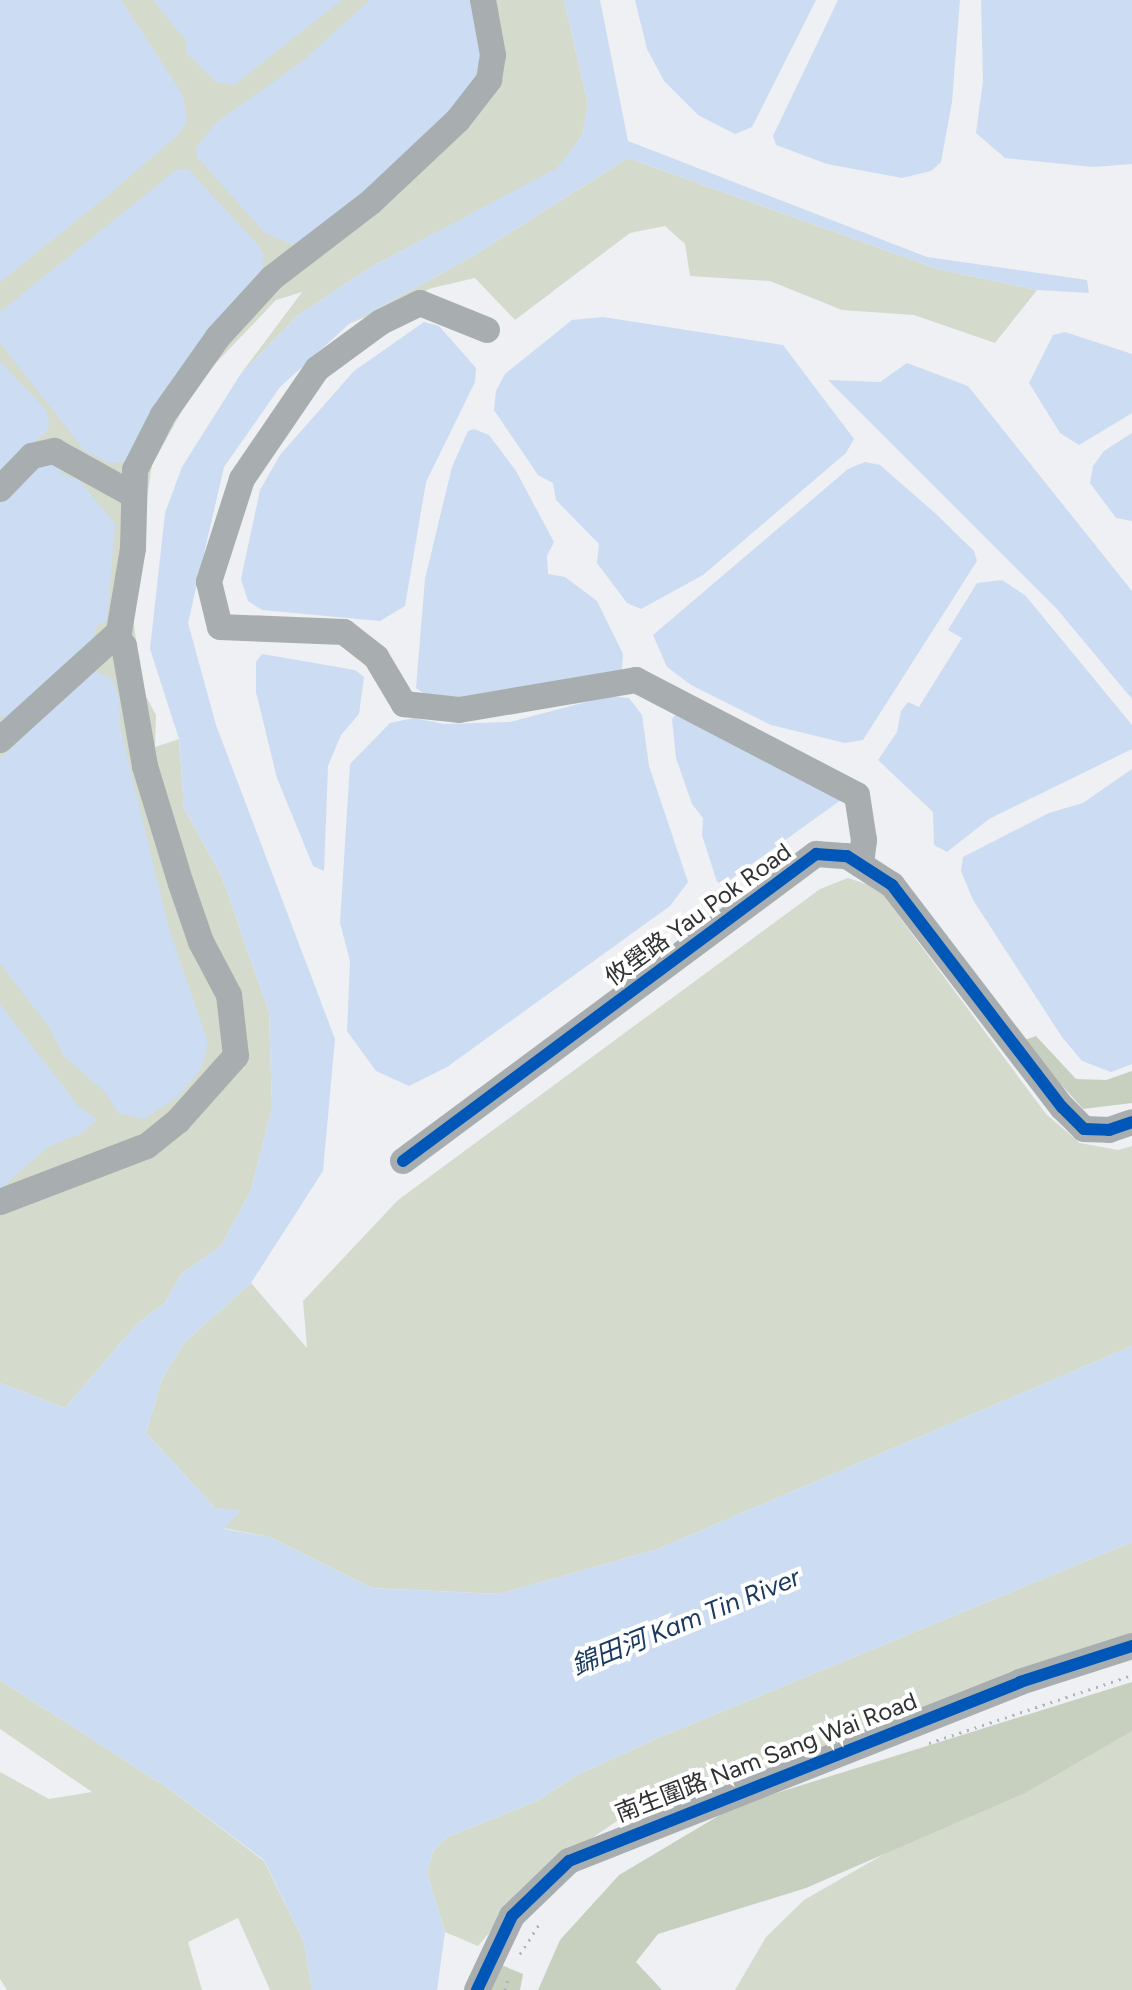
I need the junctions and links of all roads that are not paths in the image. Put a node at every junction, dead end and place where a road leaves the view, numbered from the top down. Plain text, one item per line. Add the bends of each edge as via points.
1 (483, 0) edge
2 (487, 330) dead end
3 (0, 489) edge
4 (132, 494) junction
5 (116, 636) junction
6 (0, 740) edge
7 (861, 865) junction
8 (1132, 1122) edge
9 (403, 1161) dead end
10 (0, 1202) edge
11 (1132, 1646) edge
12 (477, 1990) edge

1 - 4 street via 493,55 489,80 448,130 371,202 272,278 218,337 163,415 135,470
2 - 7 street via 420,303 381,322 317,369 242,479 209,582 220,627 344,632 376,657 404,704 459,710 636,680 857,795 864,840
3 - 4 street via 32,456 54,451
4 - 5 street via 133,548 124,619
5 - 6 street
5 - 10 street via 124,646 145,766 181,884 201,942 229,995 236,1056 178,1121 147,1146
7 - 8 street, 攸壆路 Yau Pok Road via 892,885 1084,1129 1109,1130
7 - 9 street, 攸壆路 Yau Pok Road via 847,856 816,854
11 - 12 street, 南生圍路 Nam Sang Wai Road via 1020,1682 569,1861 512,1916

